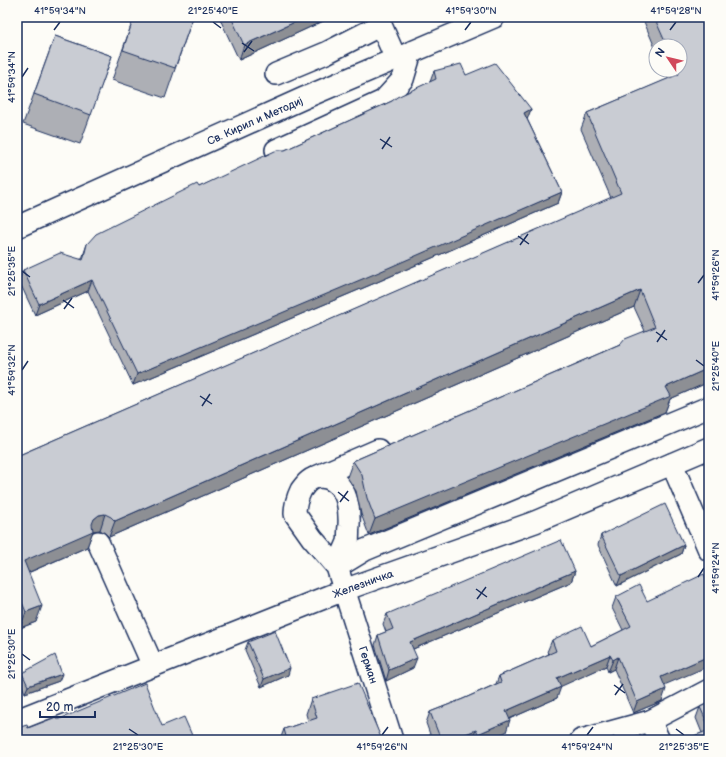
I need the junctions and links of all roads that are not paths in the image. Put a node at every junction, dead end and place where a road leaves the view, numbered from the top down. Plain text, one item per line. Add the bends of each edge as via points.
1 (494, 17) edge
2 (404, 56) junction
3 (276, 74) dead end
4 (276, 150) edge
5 (17, 227) edge
6 (709, 407) edge
7 (393, 443) edge
8 (709, 448) edge
9 (672, 464) junction
10 (316, 477) junction
11 (98, 542) dead end
12 (709, 550) edge
13 (337, 567) junction
14 (344, 590) junction
15 (153, 666) junction
16 (709, 690) edge
17 (17, 720) edge
18 (650, 720) junction
19 (616, 736) edge
20 (392, 740) edge
21 (581, 740) edge
22 (659, 740) edge

1 - 2 street, Св. Кирил и Методиј
2 - 3 street via 381,25
2 - 4 street via 403,79 383,102
2 - 5 street, Св. Кирил и Методиј
6 - 13 street via 365,550
7 - 10 street
8 - 9 street, Железничка
9 - 12 street
9 - 14 street, Железничка via 534,522
10 - 13 street via 329,478 337,484 344,492 349,506 348,542
10 - 13 street via 304,486 296,500 294,514
11 - 15 street
13 - 14 street, Герман
14 - 15 street, Железничка
14 - 20 street, Герман
15 - 17 street, Железничка
16 - 18 street
18 - 19 street
18 - 22 street
19 - 21 street

